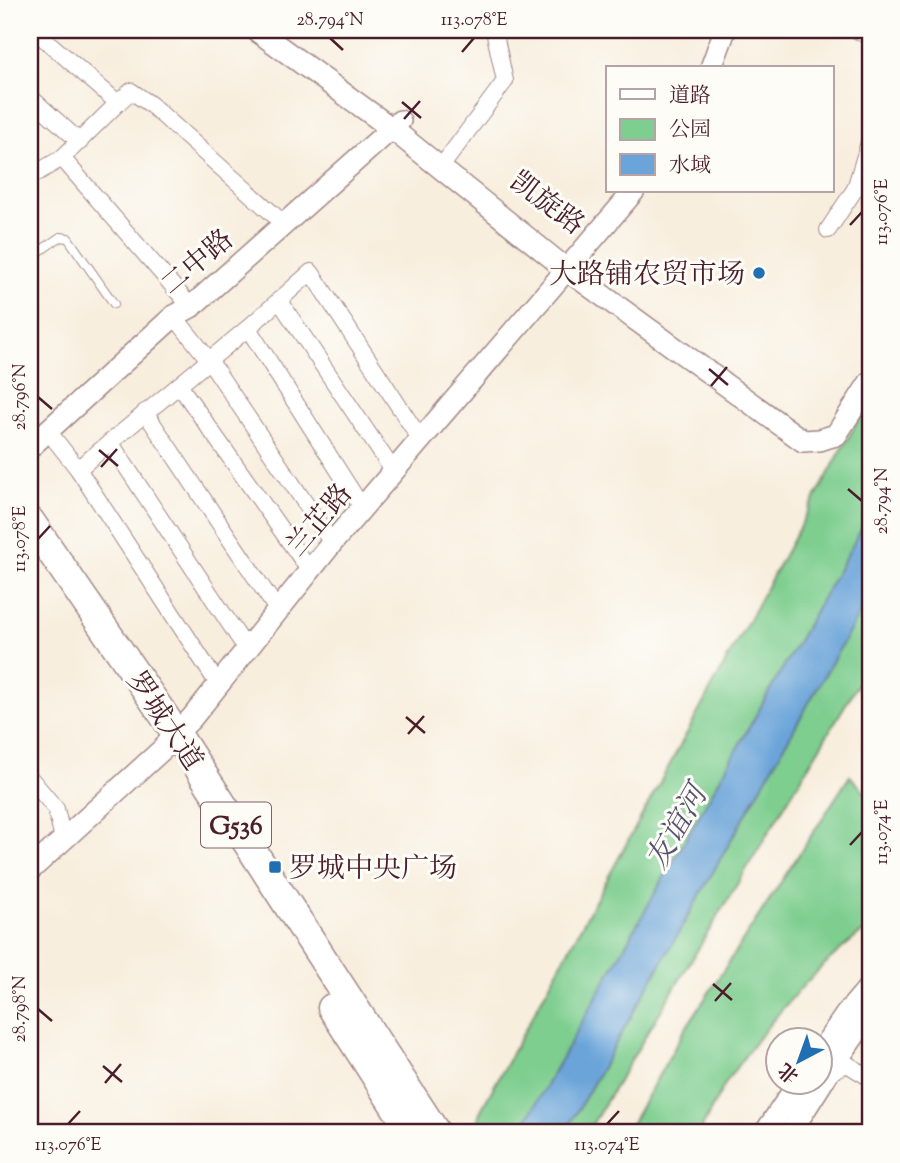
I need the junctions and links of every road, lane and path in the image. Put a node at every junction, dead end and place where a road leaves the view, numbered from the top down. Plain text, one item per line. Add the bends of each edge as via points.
1 (34, 30) edge
2 (256, 30) edge
3 (279, 30) edge
4 (495, 30) edge
5 (725, 30) edge
6 (856, 30) edge
7 (870, 37) edge
8 (712, 66) edge
9 (30, 97) edge
10 (118, 103) junction
11 (395, 124) junction
12 (870, 139) edge
13 (80, 142) junction
14 (62, 158) junction
15 (447, 159) junction
16 (34, 169) edge
17 (633, 192) edge
18 (283, 223) junction
19 (828, 230) dead end
20 (30, 258) edge
21 (570, 263) junction
22 (279, 300) junction
23 (114, 304) dead end
24 (182, 312) junction
25 (248, 328) junction
26 (209, 360) junction
27 (870, 382) edge
28 (179, 385) junction
29 (145, 412) junction
30 (48, 431) junction
31 (421, 440) junction
32 (110, 442) junction
33 (30, 447) edge
34 (78, 469) junction
35 (394, 472) junction
36 (363, 509) junction
37 (30, 521) edge
38 (332, 543) junction
39 (30, 554) edge
40 (310, 571) junction
41 (278, 611) junction
42 (247, 650) junction
43 (218, 684) junction
44 (170, 740) junction
45 (30, 778) edge
46 (63, 839) junction
47 (30, 870) edge
48 (870, 986) edge
49 (870, 1013) edge
50 (834, 1032) edge
51 (834, 1064) edge
52 (834, 1070) edge
53 (870, 1078) edge
54 (790, 1096) edge
55 (813, 1096) edge
56 (412, 1133) edge
57 (436, 1133) edge
58 (765, 1133) edge
59 (790, 1133) edge

1 - 10 street
2 - 11 street
3 - 11 street, 凯旋路
4 - 15 street via 505,81
5 - 8 street
6 - 7 street
9 - 13 street
10 - 13 street
10 - 18 street via 131,91 150,104
11 - 15 street, 凯旋路
11 - 18 street, 二中路
11 - 21 street
12 - 19 street via 855,189
13 - 14 street
14 - 16 street
14 - 24 street
15 - 21 street, 凯旋路
17 - 21 street, 兰芷路
18 - 24 street, 二中路
20 - 23 lane via 61,236 68,238
21 - 27 street, 凯旋路 via 820,440 836,435
21 - 31 street, 兰芷路
22 - 25 street
22 - 31 street via 311,272
22 - 35 street
24 - 26 street
24 - 30 street, 二中路
25 - 26 street
25 - 36 street
26 - 28 street
26 - 38 street
28 - 29 street
28 - 40 street
29 - 32 street
29 - 41 street
30 - 33 street, 二中路
30 - 34 street
31 - 35 street, 兰芷路
32 - 34 street
32 - 42 street
34 - 43 street
35 - 36 street, 兰芷路
36 - 38 street, 兰芷路
37 - 44 highway, 罗城大道 / G536
38 - 40 street, 兰芷路
39 - 44 highway, 罗城大道 / G536
40 - 41 street, 兰芷路
41 - 42 street, 兰芷路
42 - 43 street, 兰芷路
43 - 44 street, 兰芷路
44 - 46 street, 兰芷路
44 - 56 highway, 罗城大道 / G536
44 - 57 highway, 罗城大道 / G536
45 - 46 street via 55,809
46 - 47 street, 兰芷路
48 - 50 street
49 - 51 street
52 - 53 street via 847,1063
54 - 58 street
55 - 59 street

